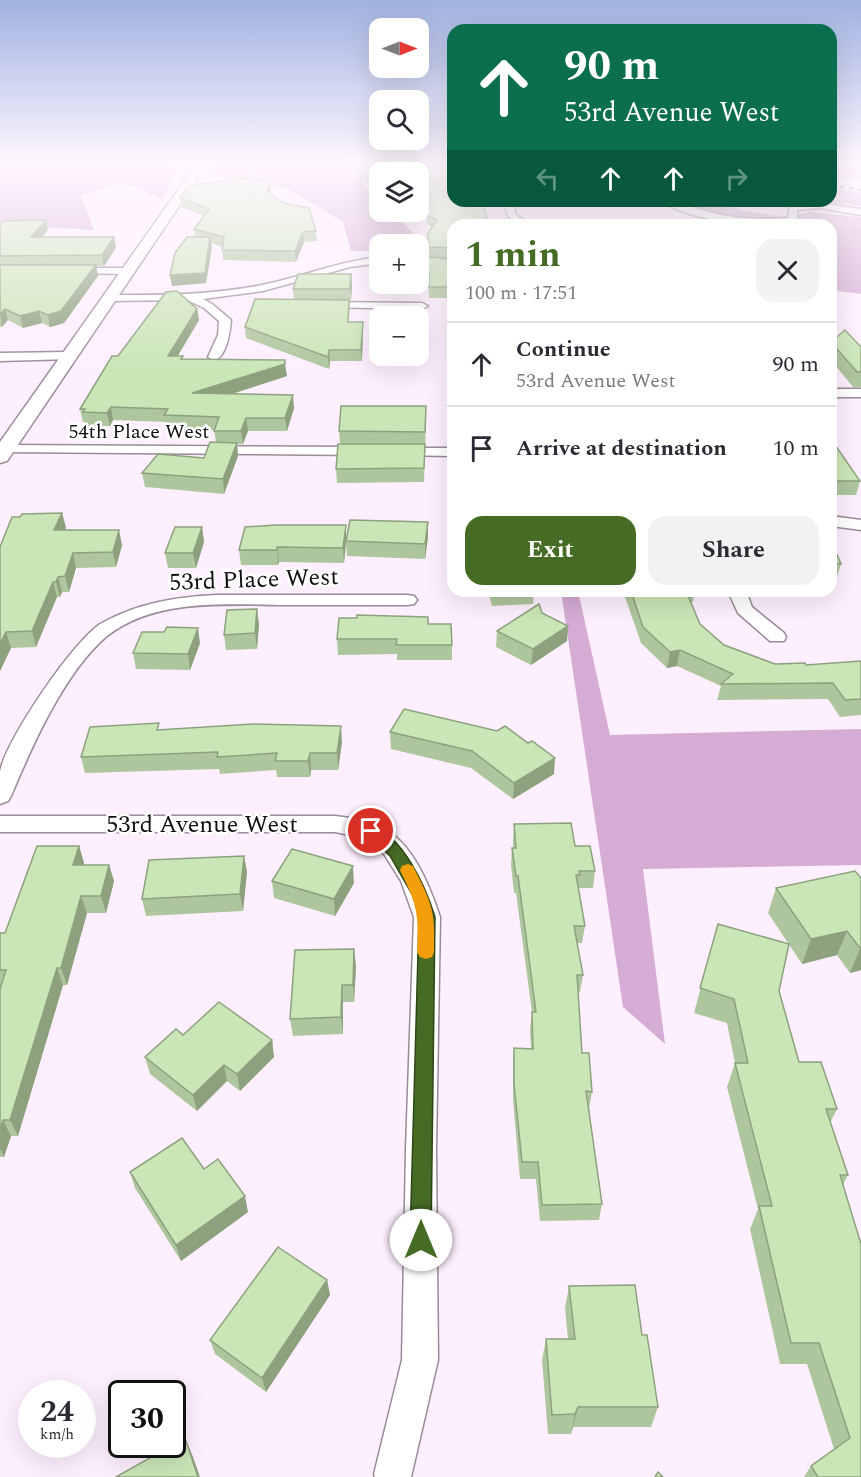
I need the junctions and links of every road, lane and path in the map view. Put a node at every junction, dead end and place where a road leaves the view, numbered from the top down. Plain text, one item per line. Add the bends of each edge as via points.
1 (153, 234) edge
2 (369, 262) edge
3 (429, 263) edge
4 (447, 264) edge
5 (59, 272) edge
6 (127, 272) junction
7 (110, 298) junction
8 (190, 298) junction
9 (238, 305) dead end
10 (315, 305) edge
11 (208, 306) junction
12 (422, 306) dead end
13 (69, 356) junction
14 (0, 357) edge
15 (214, 357) edge
16 (837, 393) edge
17 (861, 393) edge
18 (447, 452) edge
19 (2, 453) edge
20 (837, 522) edge
21 (861, 525) edge
22 (739, 597) edge
23 (408, 600) dead end
24 (777, 637) dead end
25 (0, 796) edge
26 (0, 824) edge
27 (393, 1474) dead end

1 - 6 street
2 - 8 street via 336,266 266,288
3 - 4 street
5 - 6 street
6 - 7 street
7 - 8 street
7 - 13 street
8 - 11 street
9 - 11 street
10 - 12 street
11 - 15 street via 225,320 224,335
13 - 14 street
13 - 19 street
16 - 17 street
18 - 19 street, 54th Place West
20 - 21 street
22 - 24 street via 744,609
23 - 25 street, 53rd Place West via 193,601 138,612 105,628 49,696 21,744
26 - 27 street, 53rd Avenue West via 335,824 371,831 396,852 421,896 427,917 420,1360

